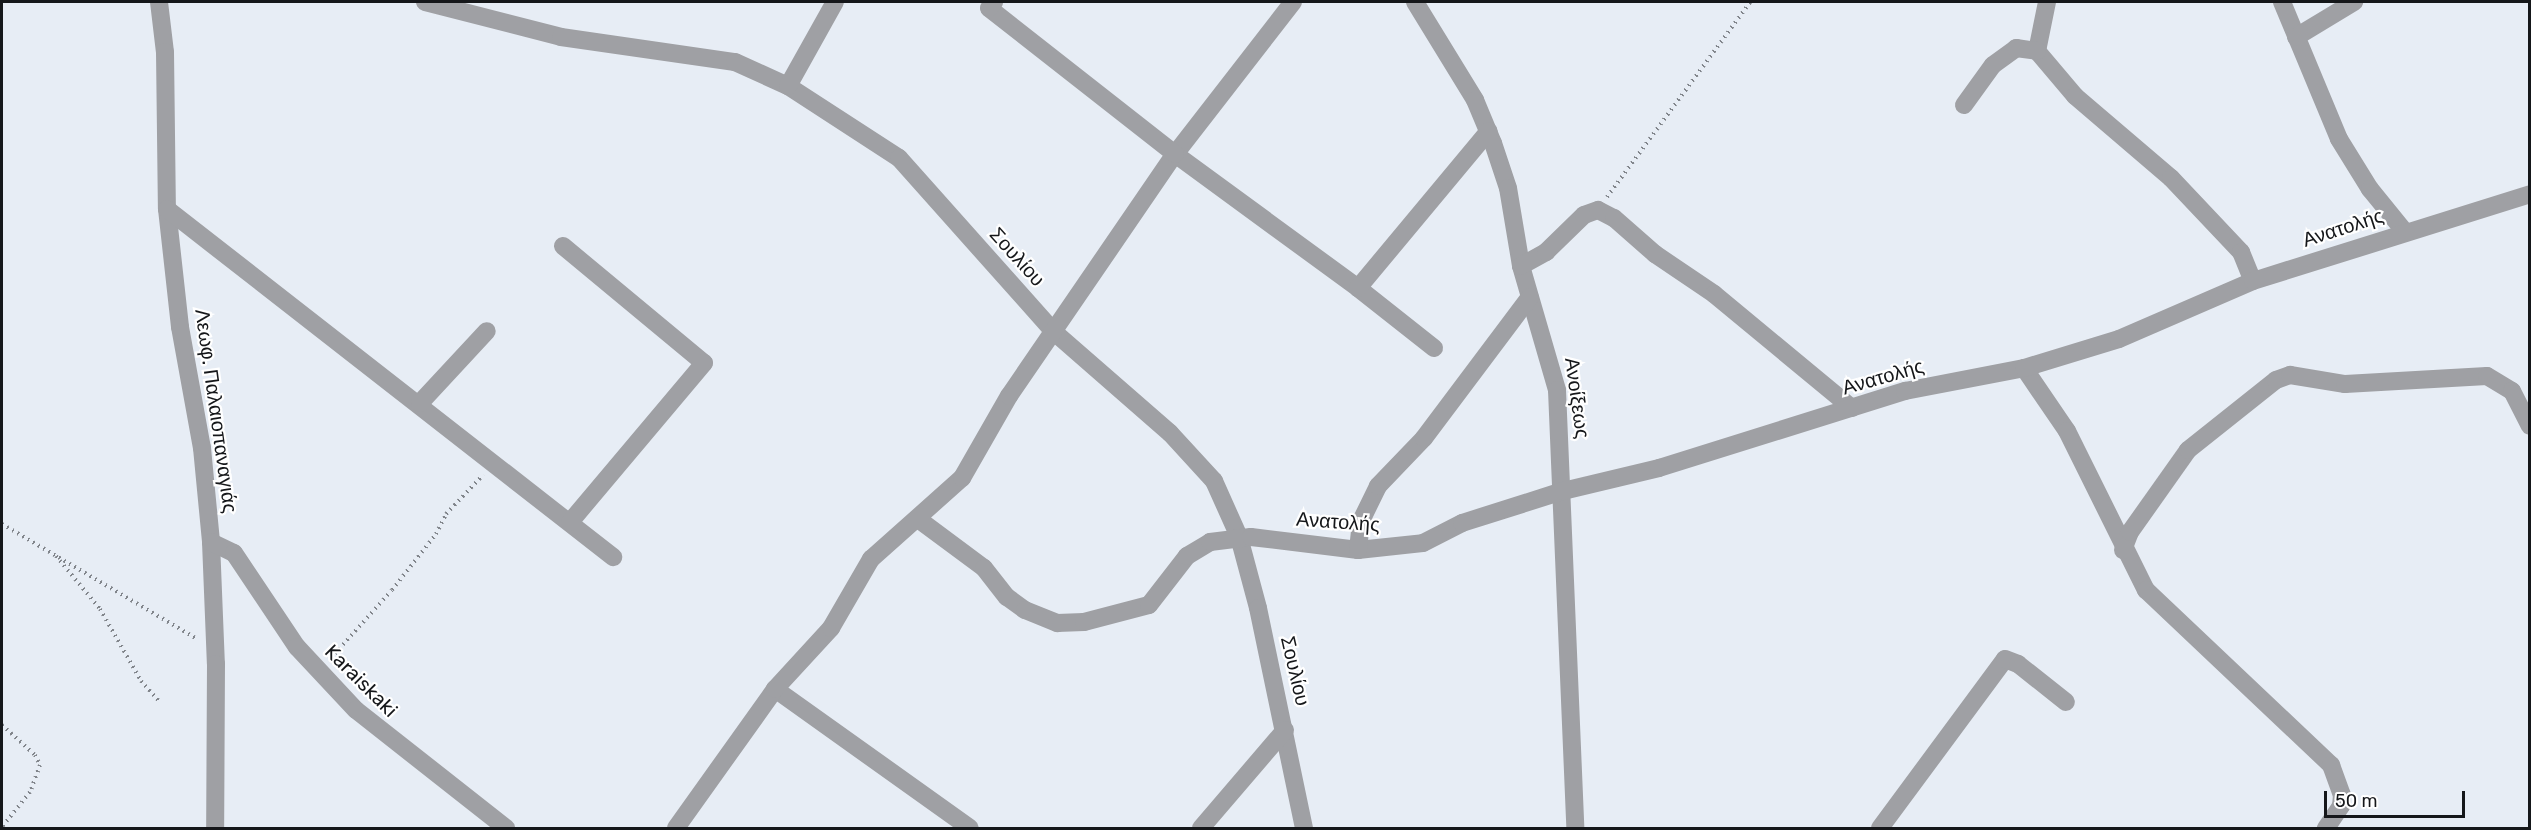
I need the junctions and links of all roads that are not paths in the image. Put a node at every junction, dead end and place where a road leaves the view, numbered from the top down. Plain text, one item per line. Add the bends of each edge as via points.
1 (159, 2) edge
2 (425, 2) edge
3 (835, 2) edge
4 (994, 2) edge
5 (1293, 2) edge
6 (1415, 2) edge
7 (2047, 2) edge
8 (2282, 2) edge
9 (2354, 2) edge
10 (2296, 37) junction
11 (2037, 51) junction
12 (788, 86) junction
13 (1964, 105) dead end
14 (1489, 131) junction
15 (1175, 154) junction
16 (2529, 194) edge
17 (167, 209) junction
18 (2405, 232) junction
19 (563, 246) dead end
20 (1521, 266) junction
21 (2253, 281) junction
22 (1358, 288) junction
23 (1530, 297) junction
24 (487, 330) dead end
25 (1053, 331) junction
26 (1434, 348) dead end
27 (2024, 368) junction
28 (420, 403) junction
29 (1852, 408) junction
30 (2529, 426) edge
31 (1563, 491) junction
32 (918, 519) junction
33 (570, 522) junction
34 (1239, 537) junction
35 (211, 542) junction
36 (1358, 549) junction
37 (2123, 550) junction
38 (613, 556) dead end
39 (775, 689) junction
40 (2067, 702) dead end
41 (1285, 730) junction
42 (215, 828) edge
43 (506, 828) edge
44 (676, 828) edge
45 (970, 828) edge
46 (1201, 828) edge
47 (1304, 828) edge
48 (1575, 828) edge
49 (1880, 828) edge
50 (2326, 828) edge

1 - 17 street, Λεωφ. Παλαιοπαναγιάς via 165,52
2 - 12 street, Σουλίου via 561,37 735,62
3 - 12 street
4 - 15 street via 989,8
5 - 15 street
6 - 14 street, Ανοίξεως via 1456,67
7 - 11 street
8 - 10 street
9 - 10 street
10 - 18 street via 2339,139 2370,189
11 - 13 street via 2016,48 1993,64
11 - 21 street via 2075,96 2171,178 2241,252
12 - 25 street, Σουλίου via 899,158
14 - 20 street, Ανοίξεως via 1508,188
14 - 22 street
15 - 22 street
15 - 25 street
16 - 18 street, Ανατολής
17 - 28 street
17 - 35 street, Λεωφ. Παλαιοπαναγιάς via 182,335 202,448
18 - 21 street, Ανατολής
19 - 33 street via 704,363
20 - 23 street, Ανοίξεως
20 - 29 street via 1546,252 1584,215 1598,210 1714,294
21 - 27 street, Ανατολής via 2119,339
22 - 26 street
23 - 31 street, Ανοίξεως via 1557,390
23 - 36 street via 1424,438 1378,486 1361,521
24 - 28 street
25 - 32 street via 982,438 962,478
25 - 34 street, Σουλίου via 1202,465 1224,498
27 - 29 street, Ανατολής via 1905,391
27 - 37 street via 2067,431
28 - 33 street
29 - 31 street, Ανατολής via 1659,468
30 - 37 street via 2512,391 2487,376 2345,384 2290,375 2276,380 2188,450 2130,532
31 - 36 street, Ανατολής via 1462,523 1423,543
31 - 48 street, Ανοίξεως
32 - 34 street, Ανατολής via 984,568 1012,601 1039,618 1066,624 1149,605 1194,550 1209,542
32 - 39 street via 871,559 831,628
33 - 38 street
34 - 36 street, Ανατολής
34 - 41 street, Σουλίου
35 - 42 street, Λεωφ. Παλαιοπαναγιάς
35 - 43 street, Karaiskaki via 229,550 246,567 284,629 318,672 389,740
37 - 50 street via 2159,607 2331,765 2342,795 2341,806
39 - 44 street
39 - 45 street
40 - 49 street via 2005,659
41 - 46 street
41 - 47 street, Σουλίου

